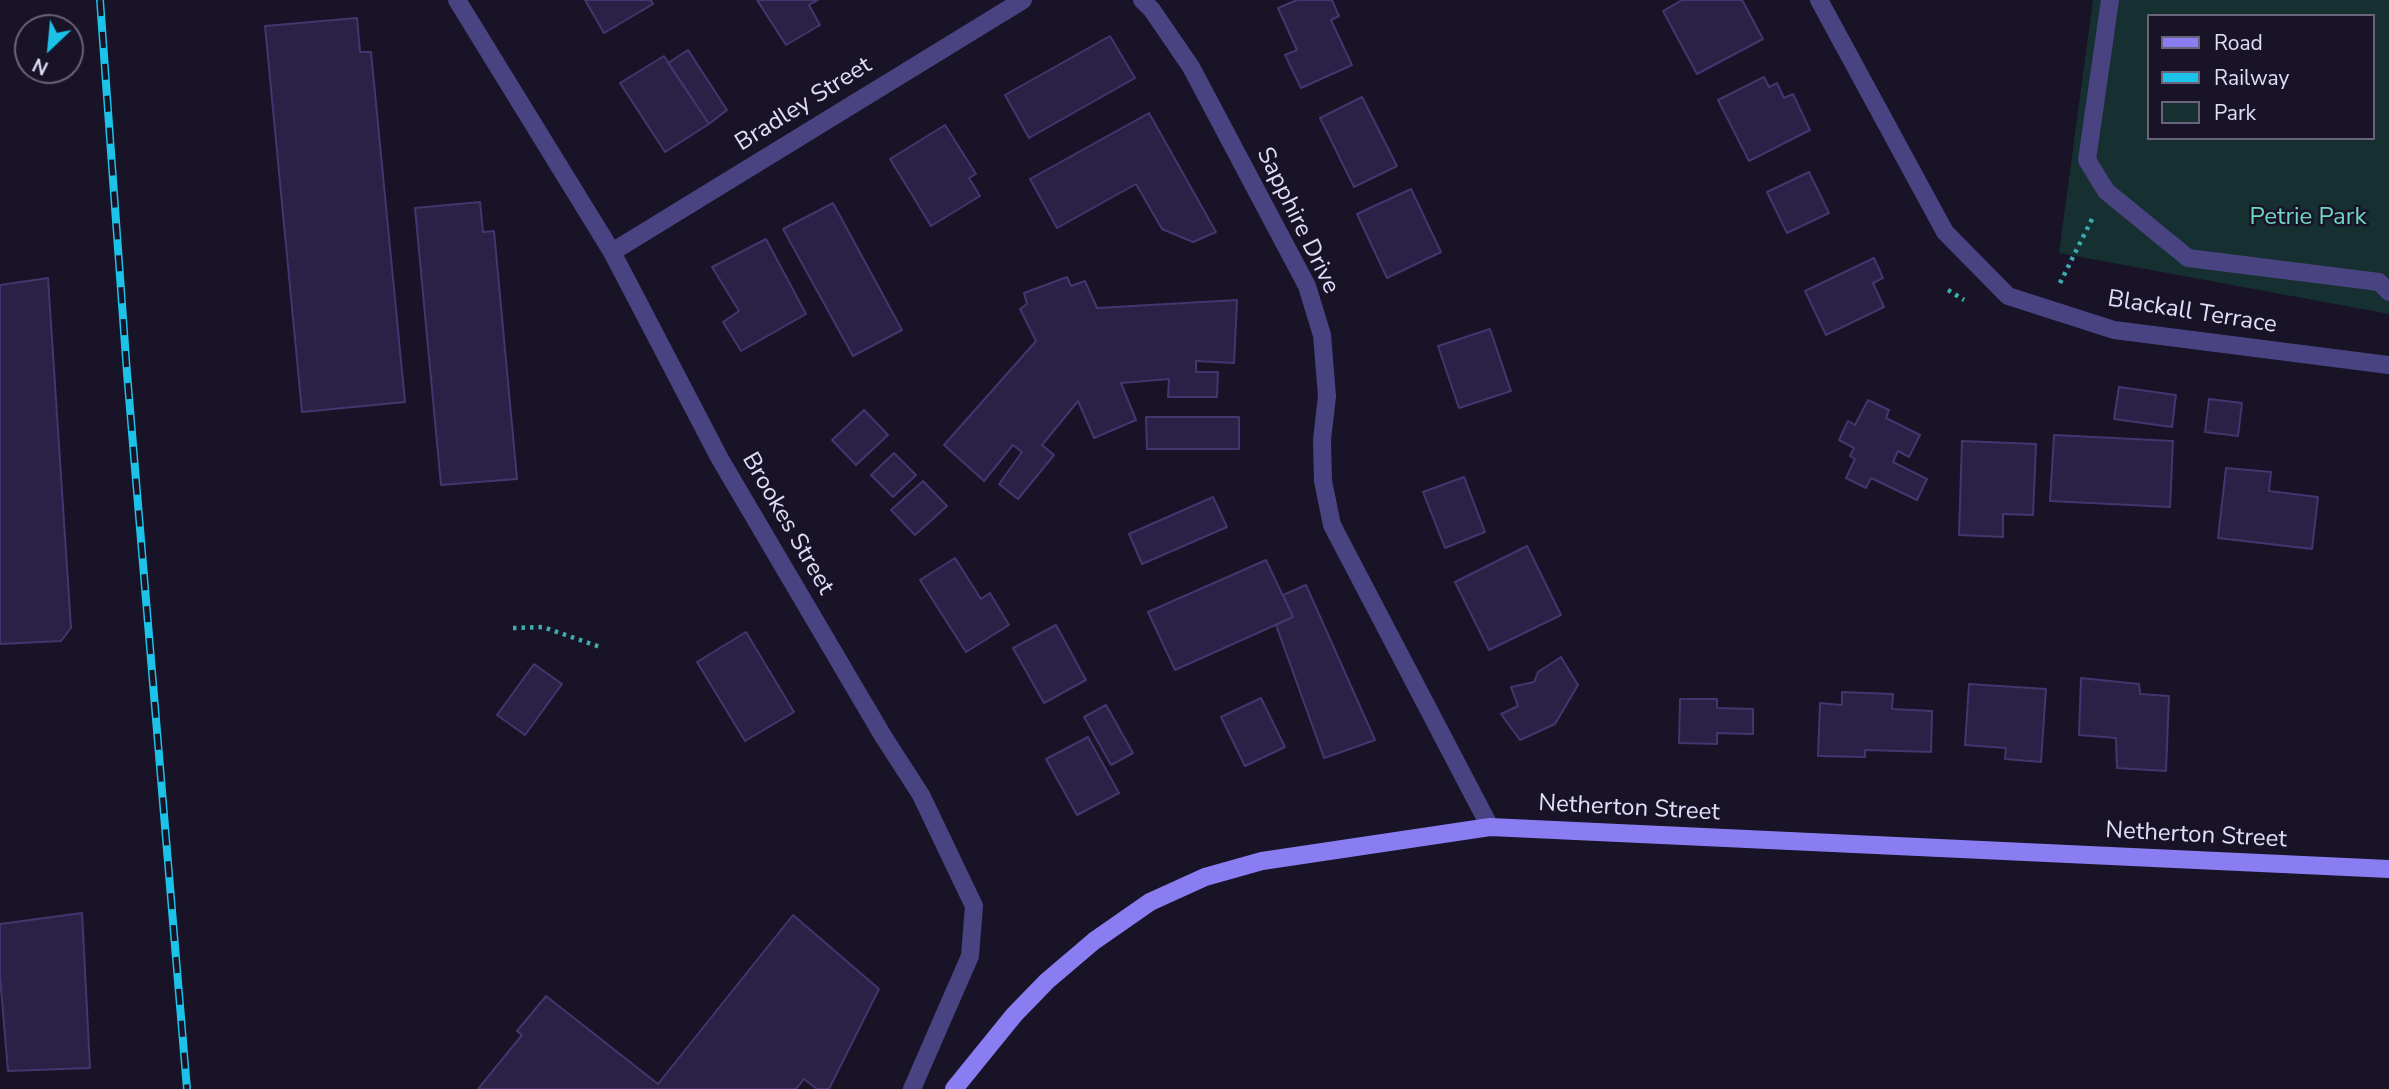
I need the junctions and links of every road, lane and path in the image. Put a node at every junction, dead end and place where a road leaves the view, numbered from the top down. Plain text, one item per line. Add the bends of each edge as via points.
1 (457, 0) edge
2 (1023, 0) edge
3 (1142, 0) edge
4 (1819, 0) edge
5 (2110, 0) edge
6 (2106, 191) junction
7 (612, 252) junction
8 (2060, 283) dead end
9 (1948, 290) dead end
10 (2389, 292) edge
11 (1964, 300) dead end
12 (2389, 365) edge
13 (513, 628) dead end
14 (600, 647) dead end
15 (1490, 827) junction
16 (2389, 869) edge
17 (912, 1089) edge
18 (954, 1089) edge

1 - 7 street, Brookes Street
2 - 7 street, Bradley Street
3 - 15 street, Sapphire Drive via 1191,67 1307,286 1322,335 1327,397 1323,481 1332,524
4 - 12 street, Blackall Terrace via 1945,232 2008,296 2114,330
5 - 6 street via 2087,160
6 - 8 path
6 - 10 street via 2188,258 2379,282
7 - 17 street, Brookes Street via 720,458 921,795 974,906 970,956
9 - 11 path
13 - 14 path via 542,627
15 - 16 main road, Netherton Street
15 - 18 main road, Netherton Street via 1262,861 1205,877 1150,902 1047,981

